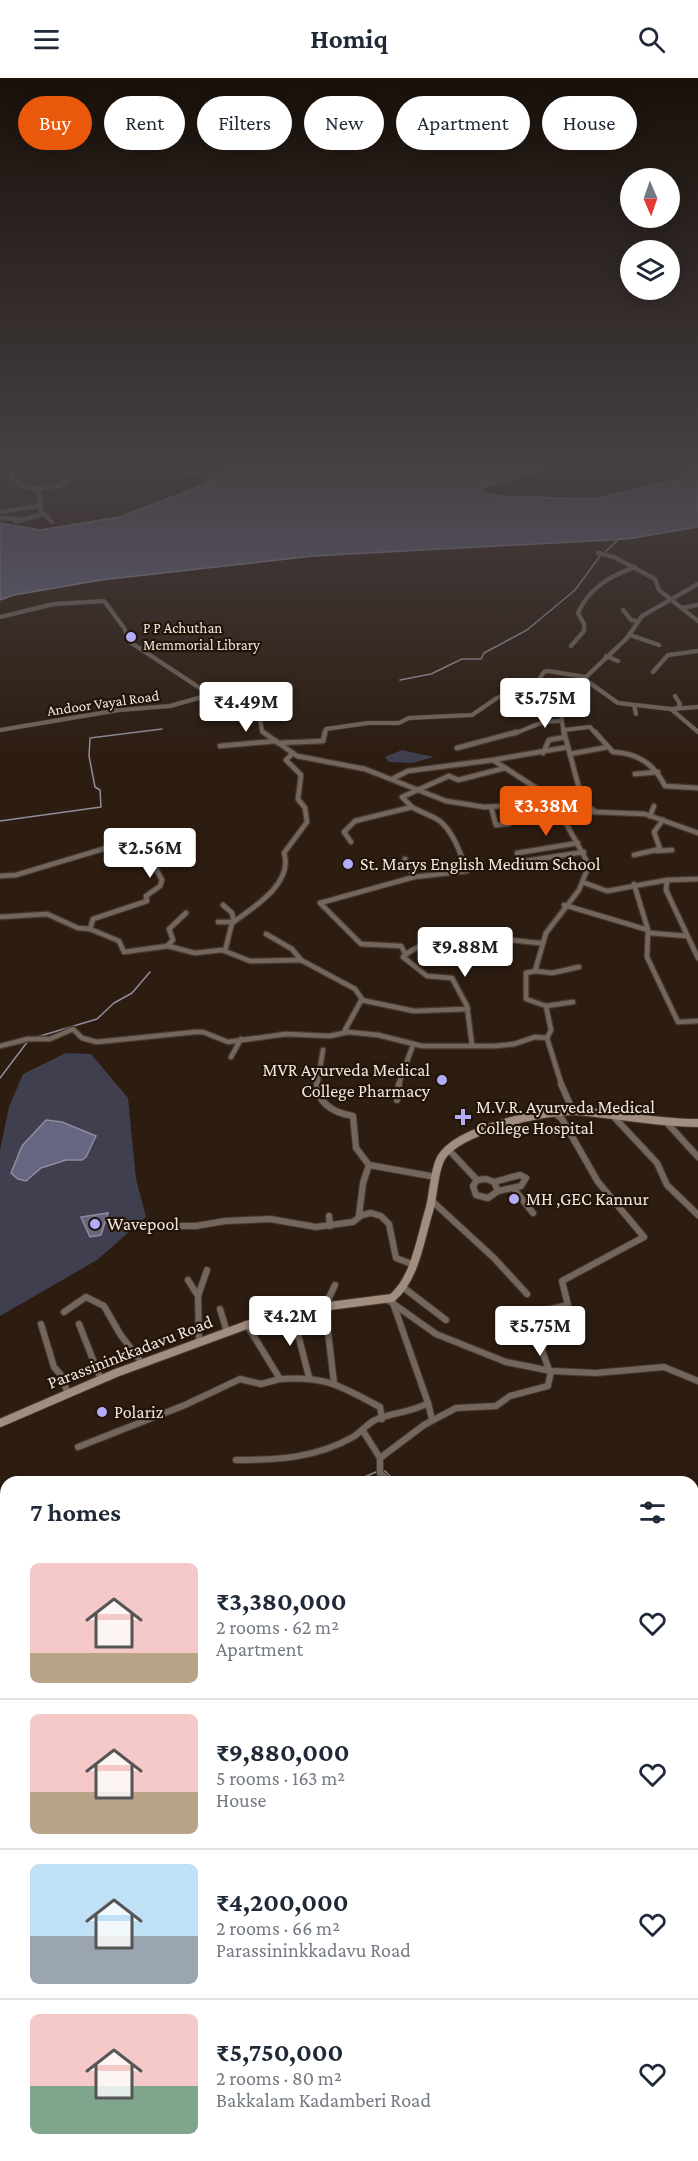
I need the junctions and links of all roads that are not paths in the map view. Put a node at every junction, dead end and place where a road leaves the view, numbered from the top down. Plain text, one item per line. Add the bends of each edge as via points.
1 (622, 562) edge
2 (635, 567) junction
3 (697, 586) edge
4 (672, 600) junction
5 (698, 605) edge
6 (682, 608) junction
7 (623, 610) dead end
8 (0, 617) edge
9 (637, 621) junction
10 (698, 621) edge
11 (630, 635) junction
12 (659, 645) dead end
13 (571, 646) dead end
14 (698, 651) edge
15 (606, 656) junction
16 (618, 661) dead end
17 (652, 672) dead end
18 (587, 679) junction
19 (513, 693) junction
20 (209, 695) junction
21 (675, 696) dead end
22 (634, 705) junction
23 (698, 707) edge
24 (678, 708) junction
25 (671, 709) junction
26 (562, 714) junction
27 (636, 714) dead end
28 (561, 721) junction
29 (0, 730) edge
30 (563, 730) junction
31 (698, 732) edge
32 (565, 737) junction
33 (277, 742) junction
34 (220, 746) dead end
35 (568, 747) junction
36 (608, 747) junction
37 (457, 748) dead end
38 (293, 753) junction
39 (543, 753) junction
40 (570, 754) junction
41 (493, 760) junction
42 (505, 768) junction
43 (446, 770) dead end
44 (658, 772) junction
45 (635, 774) dead end
46 (449, 776) junction
47 (392, 779) junction
48 (698, 788) edge
49 (417, 789) junction
50 (551, 805) junction
51 (654, 806) dead end
52 (412, 807) junction
53 (491, 807) junction
54 (558, 809) junction
55 (596, 812) junction
56 (650, 816) junction
57 (663, 820) junction
58 (509, 824) dead end
59 (698, 833) edge
60 (351, 842) dead end
61 (578, 843) junction
62 (672, 850) dead end
63 (584, 852) junction
64 (656, 852) junction
65 (517, 853) dead end
66 (634, 855) dead end
67 (405, 859) dead end
68 (519, 862) dead end
69 (0, 876) edge
70 (414, 877) junction
71 (698, 879) edge
72 (667, 880) junction
73 (585, 883) junction
74 (634, 884) junction
75 (223, 905) dead end
76 (564, 905) junction
77 (186, 913) dead end
78 (0, 917) edge
79 (218, 922) dead end
80 (234, 922) junction
81 (90, 929) junction
82 (649, 931) junction
83 (266, 934) dead end
84 (687, 936) junction
85 (541, 944) junction
86 (167, 946) junction
87 (225, 951) junction
88 (405, 953) junction
89 (698, 958) edge
90 (301, 960) junction
91 (579, 967) dead end
92 (535, 971) junction
93 (361, 1000) junction
94 (573, 1002) dead end
95 (546, 1006) junction
96 (468, 1009) junction
97 (698, 1021) edge
98 (348, 1032) junction
99 (547, 1038) junction
100 (241, 1039) junction
101 (413, 1045) junction
102 (472, 1045) junction
103 (0, 1046) edge
104 (323, 1050) dead end
105 (231, 1058) dead end
106 (397, 1100) dead end
107 (573, 1111) junction
108 (556, 1114) junction
109 (614, 1117) junction
110 (667, 1123) junction
111 (698, 1123) edge
112 (448, 1149) junction
113 (698, 1157) edge
114 (369, 1165) junction
115 (436, 1177) junction
116 (477, 1180) junction
117 (494, 1182) junction
118 (514, 1189) junction
119 (498, 1191) junction
120 (432, 1201) junction
121 (533, 1213) dead end
122 (359, 1215) junction
123 (698, 1215) edge
124 (329, 1216) dead end
125 (147, 1226) dead end
126 (330, 1226) junction
127 (412, 1264) junction
128 (207, 1270) dead end
129 (188, 1280) dead end
130 (335, 1285) dead end
131 (404, 1288) junction
132 (526, 1294) dead end
133 (198, 1296) junction
134 (390, 1301) junction
135 (325, 1306) junction
136 (220, 1309) dead end
137 (292, 1311) junction
138 (64, 1312) dead end
139 (446, 1320) dead end
140 (41, 1324) dead end
141 (79, 1324) dead end
142 (247, 1325) junction
143 (227, 1332) junction
144 (199, 1342) junction
145 (142, 1363) junction
146 (550, 1371) junction
147 (309, 1377) junction
148 (280, 1379) junction
149 (101, 1380) junction
150 (698, 1382) edge
151 (334, 1383) junction
152 (68, 1394) junction
153 (428, 1403) junction
154 (382, 1419) junction
155 (432, 1419) junction
156 (0, 1423) edge
157 (363, 1431) junction
158 (78, 1447) dead end
159 (380, 1458) junction
160 (236, 1460) dead end
161 (385, 1476) edge

1 - 2 street
2 - 4 street via 655,579 659,590
2 - 13 street via 608,577 584,602 578,613 584,632
3 - 4 street
4 - 6 street
4 - 9 street
5 - 6 street
6 - 10 street
7 - 9 street
8 - 20 street via 46,605 104,601 130,642
9 - 11 street
11 - 12 street
11 - 15 street
14 - 17 street via 669,655
15 - 16 street
15 - 18 street
18 - 19 street via 548,671 536,684
18 - 22 street via 618,703
18 - 26 street
19 - 26 street via 521,702
19 - 33 street via 466,716 414,717 399,723 333,727 326,729 323,741
20 - 29 street, Andoor Vayal Road via 170,706 119,710
20 - 33 street via 218,700 223,716 260,718 262,731
21 - 24 street
22 - 25 street
22 - 27 street
23 - 24 street
24 - 25 street
25 - 31 street
26 - 28 street
28 - 30 street
28 - 37 street via 542,720 529,729
30 - 32 street
30 - 36 street via 590,727
32 - 35 street
32 - 39 street via 549,740
33 - 34 street
33 - 38 street
35 - 39 street
35 - 40 street
36 - 40 street
36 - 44 street via 614,752 631,753
38 - 47 street
38 - 80 street via 286,760 301,775 298,799 305,808 306,822 284,853 287,862 279,883
39 - 41 street
40 - 55 street via 586,804
41 - 42 street
41 - 47 street via 412,771
42 - 46 street via 458,780
42 - 50 street via 550,797
43 - 46 street
44 - 45 street
44 - 48 street via 667,787
46 - 49 street
47 - 49 street
49 - 52 street via 402,797
49 - 53 street via 446,801
50 - 53 street
50 - 54 street
51 - 56 street
52 - 60 street via 355,821 344,832
52 - 70 street via 444,823 453,834 467,871
53 - 58 street via 496,825
54 - 55 street
54 - 61 street
55 - 56 street
56 - 57 street
57 - 59 street
57 - 64 street via 654,832 660,849
61 - 63 street
61 - 65 street
62 - 64 street
63 - 68 street
63 - 73 street via 589,865
64 - 66 street
67 - 70 street
69 - 81 street via 79,858 111,844 137,841 158,869 160,886 146,896 147,901 93,919
70 - 88 street via 320,903 361,944 401,946
71 - 72 street
72 - 74 street
72 - 84 street via 666,890
73 - 74 street via 608,891
73 - 76 street
74 - 82 street
75 - 80 street via 232,913
76 - 82 street
76 - 85 street
77 - 86 street via 169,929 173,940
78 - 81 street via 48,914 73,928
79 - 80 street
80 - 87 street
81 - 86 street via 119,941 124,952
82 - 84 street
82 - 97 street via 647,957 678,1022
83 - 90 street via 292,949
84 - 89 street
85 - 88 street via 477,939 419,944
85 - 92 street
86 - 87 street via 195,953
87 - 90 street via 250,961
88 - 96 street via 403,957 422,973 452,978
90 - 93 street via 355,989
91 - 92 street via 552,973
92 - 95 street via 524,977 526,999
93 - 96 street via 411,1012
93 - 98 street via 345,1030
94 - 95 street
95 - 99 street via 551,1030
96 - 102 street
98 - 100 street
98 - 101 street
99 - 102 street via 535,1037 495,1047
99 - 107 street via 556,1073
100 - 103 street via 228,1042 195,1032 97,1042 82,1038 73,1029 50,1039 28,1039
100 - 105 street
101 - 102 street
101 - 106 street
104 - 114 street via 315,1086 320,1100 335,1113 353,1116 356,1148
107 - 108 main road
107 - 109 main road
108 - 112 main road via 496,1125 463,1138
108 - 146 street via 598,1182 644,1237 562,1281 568,1305 529,1314
109 - 110 main road
109 - 123 street via 657,1163 667,1185
110 - 111 main road
110 - 113 street
112 - 115 main road via 440,1160
112 - 116 street
114 - 115 street
114 - 122 street
115 - 120 main road
116 - 117 street
116 - 119 street via 473,1186 476,1195 489,1197
117 - 118 street via 524,1176 525,1182
117 - 119 street
118 - 119 street
118 - 121 street
120 - 127 main road
120 - 132 street via 494,1258
122 - 126 street via 353,1222
122 - 127 street via 382,1215 388,1221 396,1258
124 - 126 street
125 - 126 street via 270,1219
127 - 131 main road
128 - 133 street
129 - 133 street
130 - 135 street
131 - 134 main road, Parassininkkadavu Road
131 - 139 street
133 - 144 street
134 - 135 main road, Parassininkkadavu Road
134 - 146 street via 453,1343 507,1362
134 - 153 street
135 - 137 main road, Parassininkkadavu Road
135 - 151 street
136 - 143 street
137 - 142 main road, Parassininkkadavu Road
137 - 147 street
138 - 145 street via 86,1297 104,1306
140 - 152 street via 54,1367
141 - 149 street
142 - 143 main road, Parassininkkadavu Road
142 - 148 street
143 - 144 main road, Parassininkkadavu Road
144 - 145 main road, Parassininkkadavu Road
145 - 149 main road, Parassininkkadavu Road
146 - 150 street via 616,1373 664,1367
146 - 155 street via 548,1386 510,1396 496,1406 456,1408
147 - 148 street
147 - 151 street
148 - 158 street via 261,1384 240,1379
149 - 152 main road, Parassininkkadavu Road
151 - 154 street via 380,1407
152 - 156 main road, Parassininkkadavu Road
153 - 154 street via 418,1410
153 - 155 street
154 - 157 street
155 - 159 street
157 - 159 street
157 - 160 street via 305,1458
159 - 161 street via 379,1470

